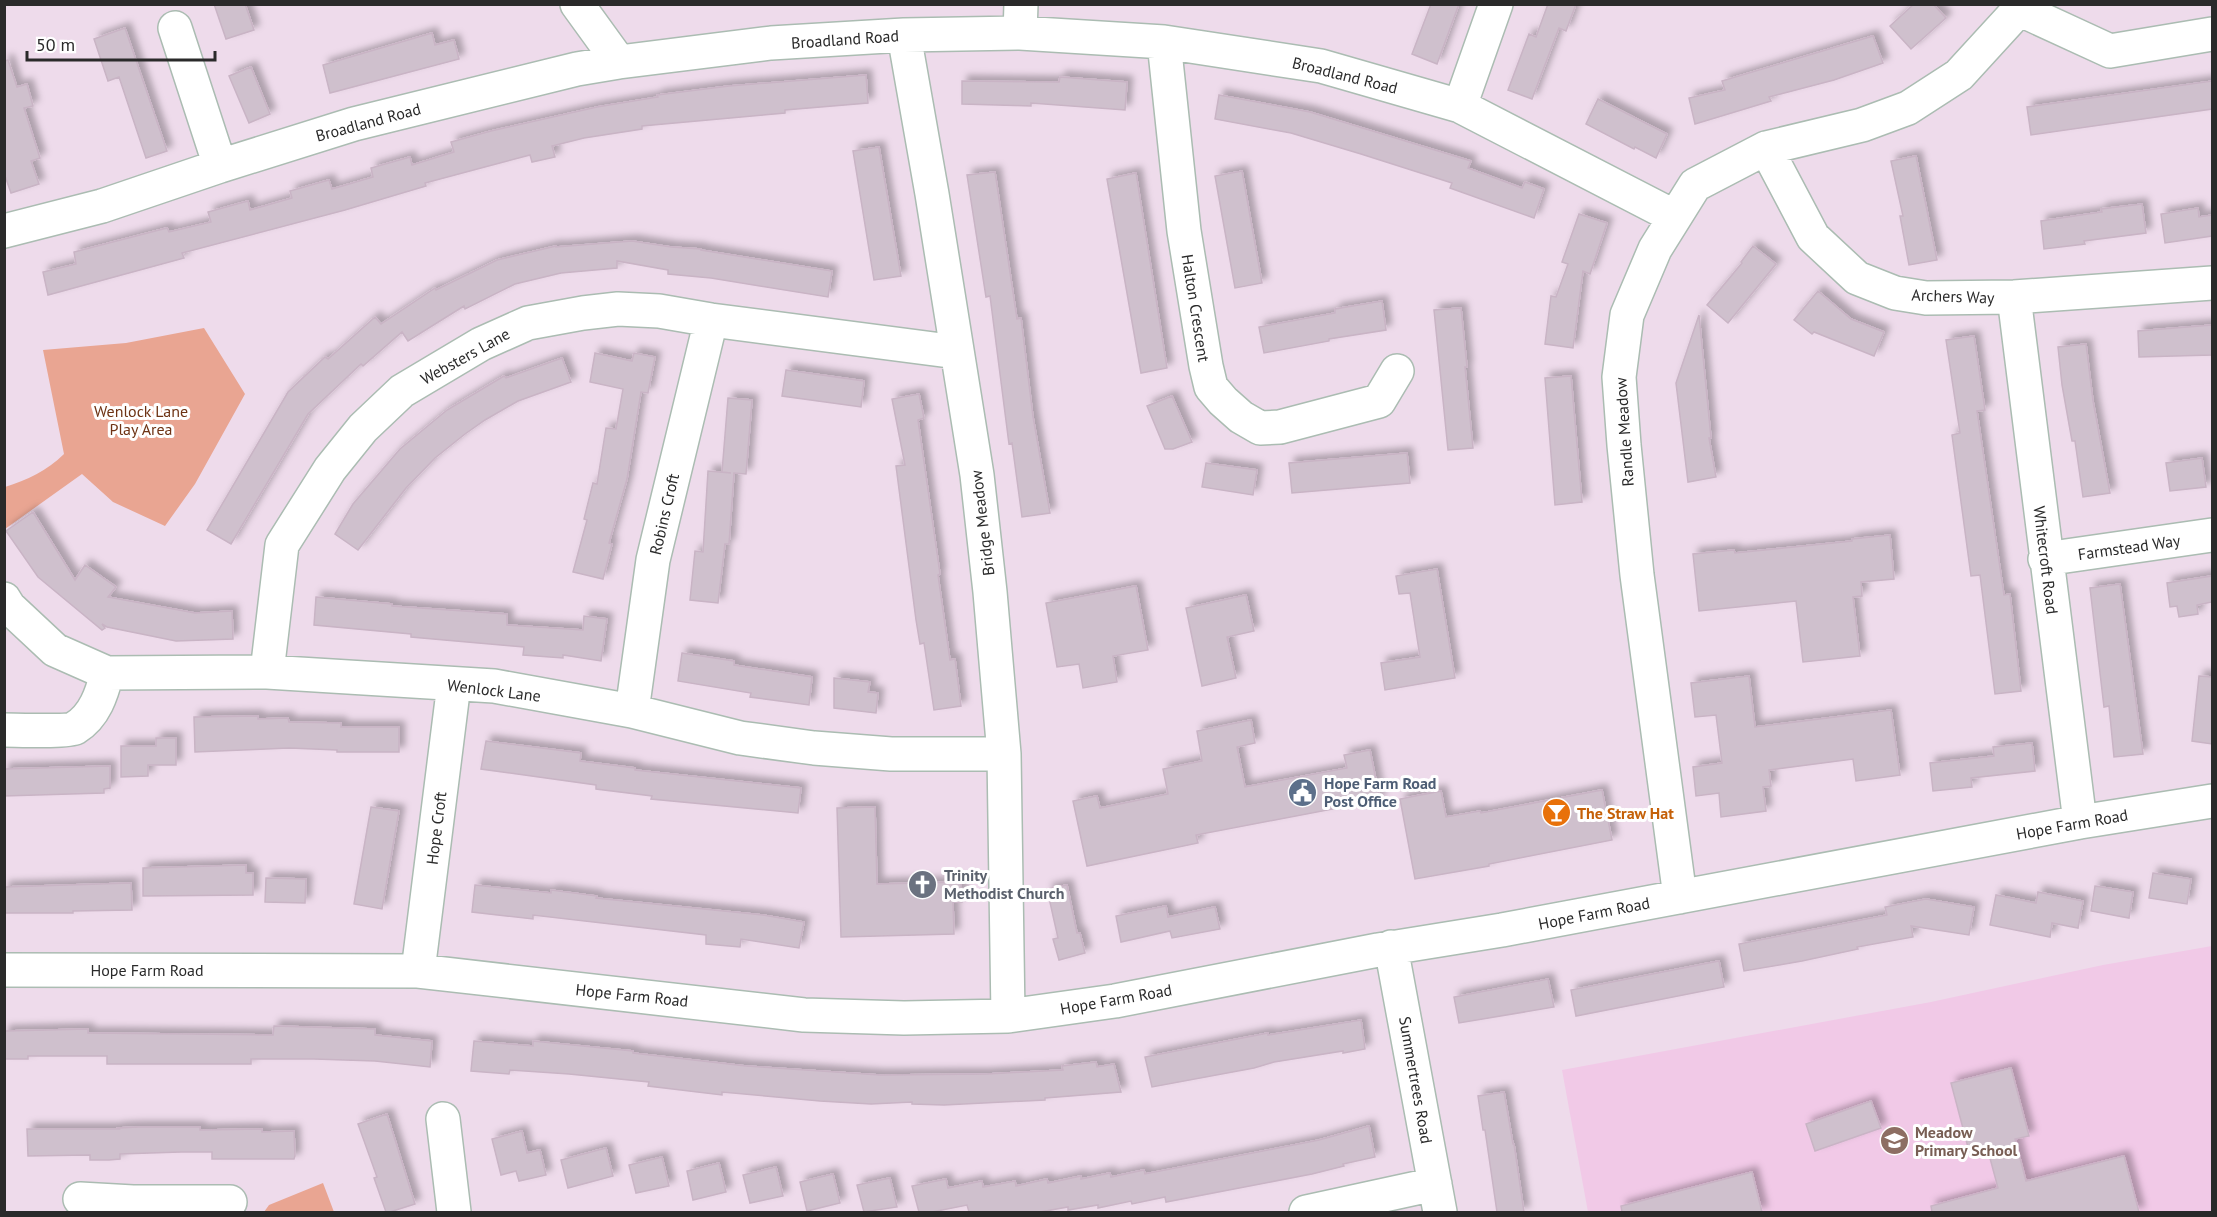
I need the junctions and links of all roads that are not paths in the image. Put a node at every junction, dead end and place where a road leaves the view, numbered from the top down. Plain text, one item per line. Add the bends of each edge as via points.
1 (577, 4) edge
2 (1496, 4) edge
3 (2022, 7) edge
4 (1021, 19) edge
5 (175, 28) dead end
6 (2212, 34) edge
7 (904, 35) junction
8 (1164, 42) junction
9 (619, 62) junction
10 (1460, 106) junction
11 (1766, 148) junction
12 (220, 166) junction
13 (1675, 217) junction
14 (4, 231) edge
15 (2212, 284) edge
16 (2013, 297) junction
17 (711, 320) junction
18 (957, 352) junction
19 (1396, 371) dead end
20 (2212, 535) edge
21 (2045, 559) junction
22 (4, 599) edge
23 (107, 672) junction
24 (267, 672) junction
25 (454, 684) junction
26 (632, 711) junction
27 (4, 730) edge
28 (1004, 754) junction
29 (2212, 801) edge
30 (2080, 822) junction
31 (1680, 897) junction
32 (1392, 947) junction
33 (4, 970) edge
34 (418, 971) junction
35 (1008, 1016) junction
36 (443, 1119) dead end
37 (1437, 1198) edge
38 (80, 1199) dead end
39 (230, 1202) dead end
40 (133, 1207) edge
41 (461, 1211) edge
42 (1306, 1212) edge

1 - 9 street
2 - 10 street
3 - 6 street via 2110,51
3 - 11 street, Randle Meadow via 1959,75 1908,108 1862,125
4 - 7 street, Broadland Road
4 - 8 street, Broadland Road
5 - 12 street
7 - 9 street, Broadland Road via 771,44
7 - 18 street, Bridge Meadow
8 - 10 street, Broadland Road via 1321,66
8 - 19 street, Halton Crescent via 1184,231 1211,387 1241,417 1260,428 1280,427 1389,408
9 - 12 street, Broadland Road via 354,124
10 - 13 street, Broadland Road
11 - 13 street, Randle Meadow via 1695,184
11 - 16 street, Archers Way via 1813,237 1857,278 1895,293 1926,298
12 - 14 street, Broadland Road via 102,206
13 - 31 street, Randle Meadow via 1655,249 1627,315 1619,377 1636,564
15 - 16 street, Archers Way
16 - 21 street, Whitecroft Road
17 - 18 street, Websters Lane
17 - 24 street, Websters Lane via 618,309 528,323 481,344 402,391 363,428 330,469 282,545
17 - 26 street, Robins Croft via 653,560
18 - 28 street, Bridge Meadow via 977,475
20 - 21 street, Farmstead Way
21 - 30 street, Whitecroft Road
22 - 23 street, Wenlock Lane via 55,650
23 - 24 street, Wenlock Lane
23 - 27 street via 101,695 89,715 73,729
24 - 25 street, Wenlock Lane
25 - 26 street, Wenlock Lane via 494,686
25 - 34 street, Hope Croft
26 - 28 street, Wenlock Lane via 740,738 814,748 891,754
28 - 35 street, Bridge Meadow
29 - 30 street, Hope Farm Road
30 - 31 street, Hope Farm Road
31 - 32 street, Hope Farm Road
32 - 35 street, Hope Farm Road via 1115,1001
32 - 37 street, Summertrees Road
33 - 34 street, Hope Farm Road
34 - 35 street, Hope Farm Road via 804,1015
36 - 41 street
37 - 42 street
38 - 40 street
39 - 40 street

